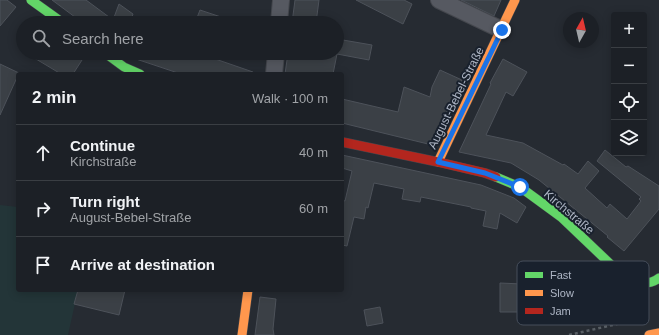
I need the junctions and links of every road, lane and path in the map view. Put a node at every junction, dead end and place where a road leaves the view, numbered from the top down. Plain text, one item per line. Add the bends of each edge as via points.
1 (31, 0) edge
2 (281, 0) edge
3 (439, 0) edge
4 (515, 0) edge
5 (53, 16) edge
6 (280, 16) edge
7 (502, 30) junction
8 (114, 60) edge
9 (275, 60) edge
10 (135, 72) edge
11 (274, 72) edge
12 (344, 142) edge
13 (438, 162) junction
14 (607, 261) edge
15 (248, 292) edge
16 (614, 325) edge
17 (659, 333) edge
18 (242, 335) edge
19 (569, 335) edge
20 (649, 335) edge

1 - 5 street
2 - 6 street
3 - 7 street
4 - 7 street, August-Bebel-Straße
7 - 13 street, August-Bebel-Straße
8 - 10 street
9 - 11 street
12 - 13 street, Kirchstraße
13 - 14 street, Kirchstraße via 485,173 520,187 561,217
15 - 18 street
16 - 19 path
17 - 20 street

